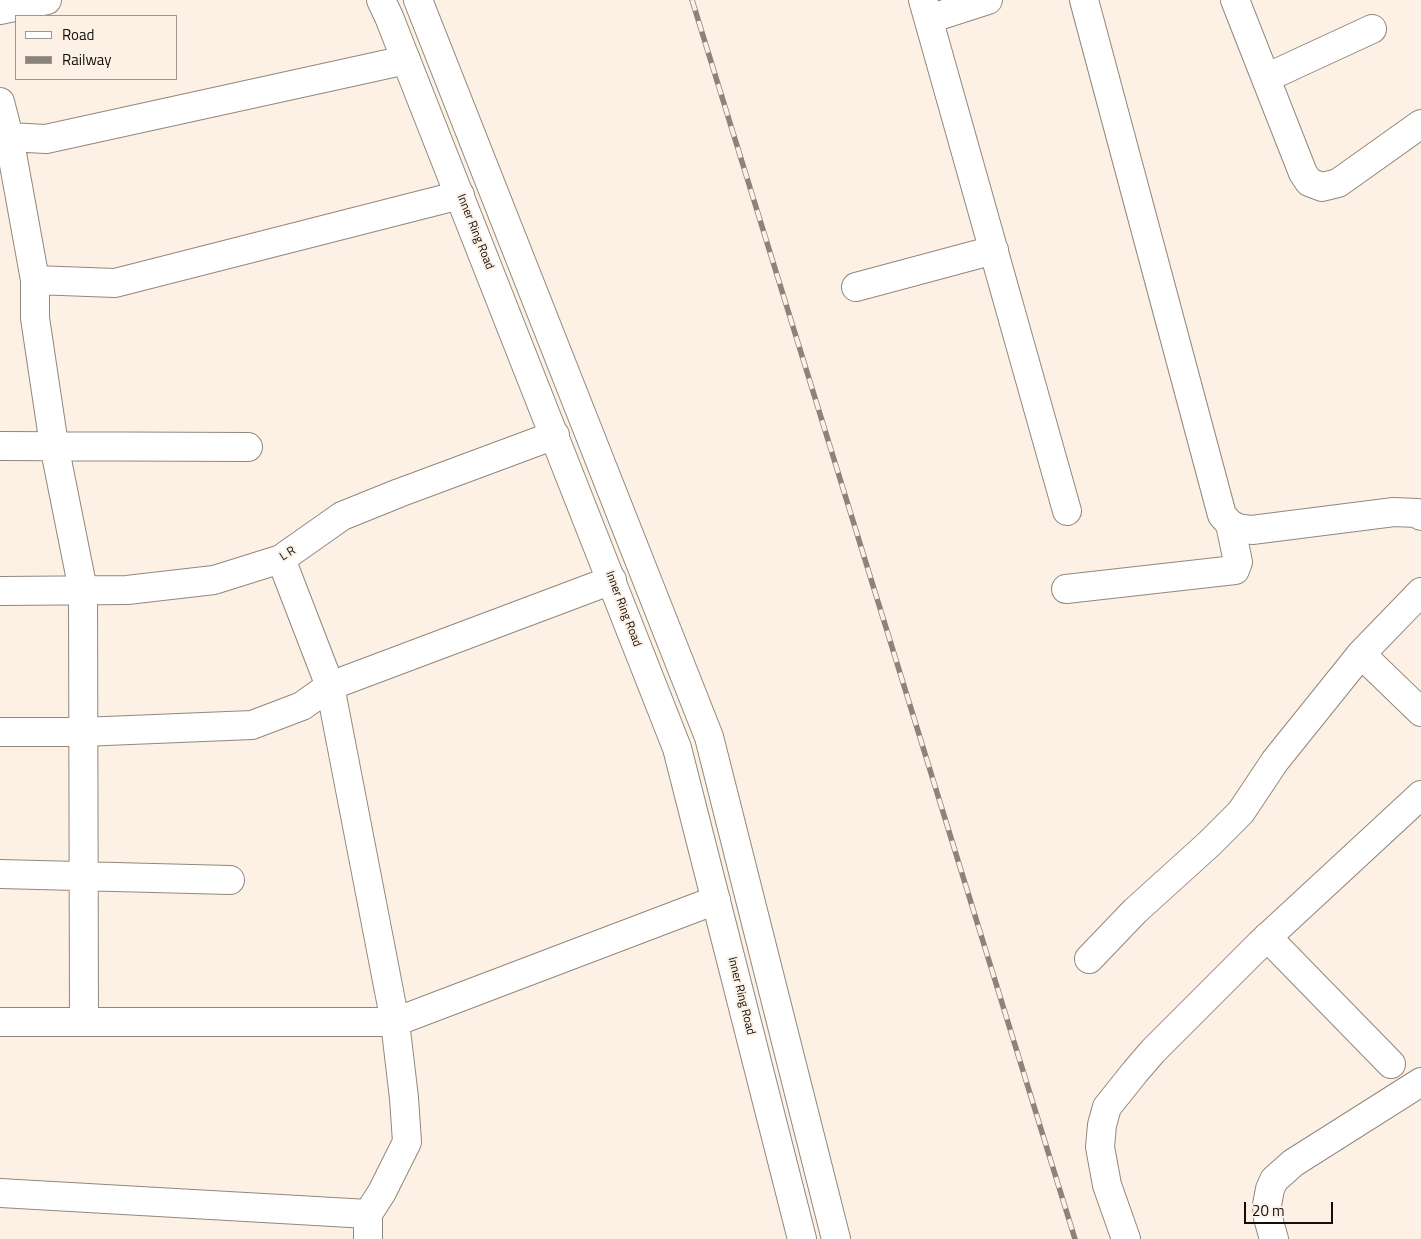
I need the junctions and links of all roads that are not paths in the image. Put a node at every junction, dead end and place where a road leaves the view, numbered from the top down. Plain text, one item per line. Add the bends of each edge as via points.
1 (47, 0) edge
2 (381, 0) edge
3 (418, 0) edge
4 (988, 0) edge
5 (1084, 0) edge
6 (1235, 0) edge
7 (926, 9) edge
8 (0, 10) edge
9 (1372, 29) dead end
10 (406, 60) junction
11 (1266, 78) junction
12 (0, 102) edge
13 (1421, 124) edge
14 (9, 136) junction
15 (460, 194) junction
16 (994, 250) junction
17 (36, 280) junction
18 (856, 286) dead end
19 (555, 435) junction
20 (54, 445) junction
21 (0, 446) edge
22 (248, 447) dead end
23 (1067, 511) dead end
24 (1421, 516) edge
25 (1230, 524) junction
26 (281, 559) junction
27 (612, 580) junction
28 (1066, 589) dead end
29 (83, 590) junction
30 (0, 591) edge
31 (1421, 592) edge
32 (1361, 654) junction
33 (330, 686) junction
34 (1421, 712) edge
35 (0, 732) edge
36 (82, 732) junction
37 (1421, 795) edge
38 (0, 874) edge
39 (83, 876) junction
40 (230, 880) dead end
41 (716, 900) junction
42 (1266, 937) junction
43 (1089, 958) dead end
44 (0, 1022) edge
45 (84, 1022) junction
46 (395, 1022) junction
47 (1391, 1064) dead end
48 (1421, 1082) edge
49 (0, 1192) edge
50 (368, 1227) edge
51 (802, 1239) edge
52 (836, 1239) edge
53 (1126, 1239) edge
54 (1274, 1239) edge

1 - 8 street
2 - 10 street, Inner Ring Road
3 - 52 street via 709,737
4 - 7 street
5 - 25 street via 1222,515
6 - 11 street
7 - 16 street
9 - 11 street
10 - 14 street via 46,139
10 - 15 street, Inner Ring Road
11 - 13 street via 1303,173 1309,182 1322,187 1338,183
12 - 14 street
14 - 17 street
15 - 17 street via 115,283
15 - 19 street, Inner Ring Road
16 - 18 street
16 - 23 street
17 - 20 street via 35,318
19 - 26 street, L R via 342,516
19 - 27 street, Inner Ring Road
20 - 21 street
20 - 22 street
20 - 29 street
24 - 25 street via 1394,512 1252,530
25 - 28 street via 1238,562 1236,570
26 - 29 street, L R via 214,580 127,590
26 - 33 street
27 - 33 street
27 - 41 street, Inner Ring Road via 678,748
29 - 30 street, L R
29 - 36 street
31 - 32 street
32 - 34 street
32 - 43 street via 1275,761 1241,812
33 - 36 street via 302,706 252,725
33 - 46 street
35 - 36 street
36 - 39 street
37 - 42 street
38 - 39 street
39 - 40 street
39 - 45 street
41 - 46 street
41 - 51 street, Inner Ring Road
42 - 47 street
42 - 53 street via 1153,1051 1107,1107 1100,1147 1107,1185
44 - 45 street
45 - 46 street
46 - 50 street via 407,1142
48 - 54 street via 1293,1163 1274,1180 1267,1205
49 - 50 street

